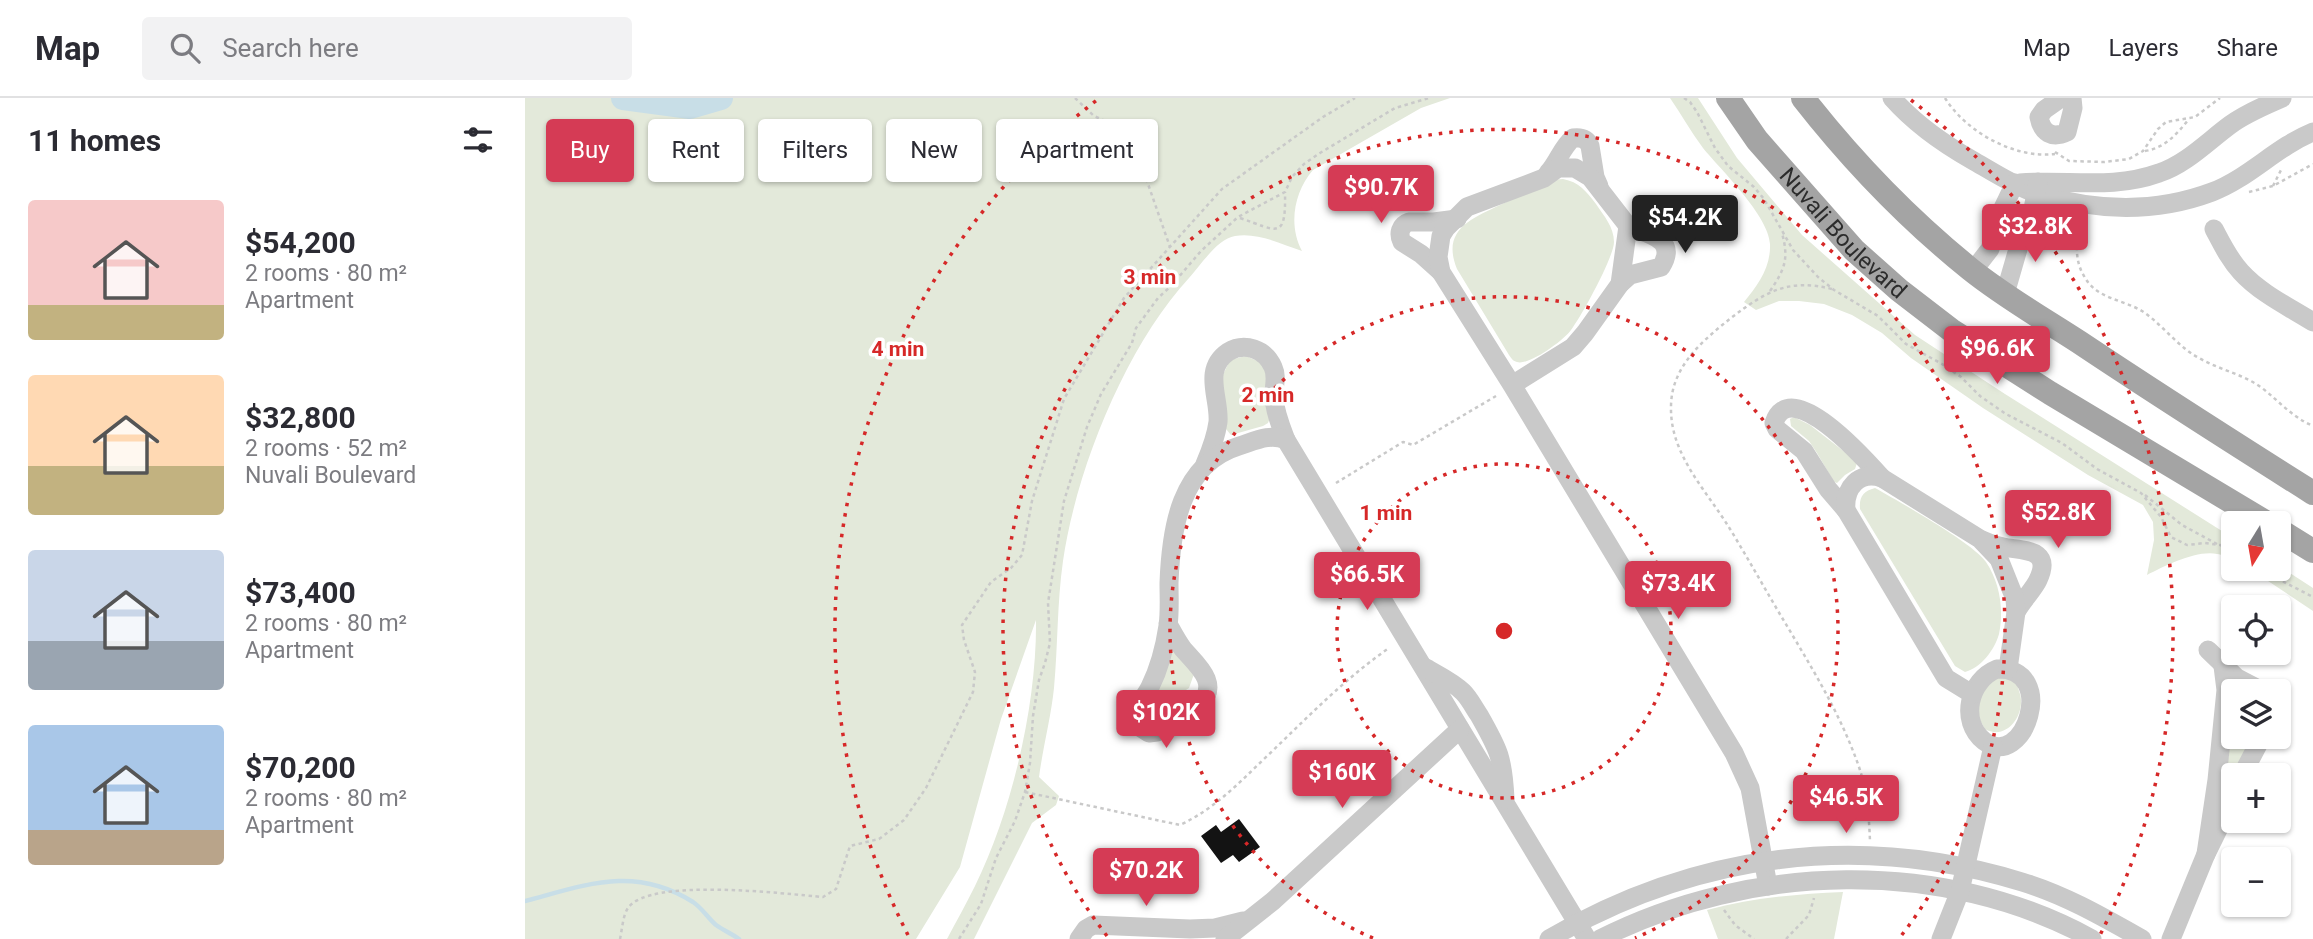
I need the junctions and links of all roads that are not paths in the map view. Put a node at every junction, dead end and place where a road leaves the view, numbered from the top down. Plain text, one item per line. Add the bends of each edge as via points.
1 (1728, 98) edge
2 (1804, 98) edge
3 (1892, 98) edge
4 (2061, 98) edge
5 (2072, 98) edge
6 (2282, 98) edge
7 (2313, 132) edge
8 (1544, 178) junction
9 (2015, 183) junction
10 (2037, 188) junction
11 (1601, 190) junction
12 (1457, 219) junction
13 (1627, 226) junction
14 (2214, 229) dead end
15 (1973, 271) junction
16 (1441, 272) junction
17 (1620, 284) junction
18 (2005, 294) junction
19 (2313, 322) edge
20 (1512, 385) junction
21 (1286, 440) junction
22 (1205, 464) junction
23 (1882, 478) junction
24 (2313, 493) edge
25 (1846, 510) junction
26 (2247, 511) edge
27 (2291, 537) edge
28 (1980, 539) junction
29 (2313, 551) edge
30 (2016, 612) junction
31 (1168, 624) junction
32 (2208, 650) dead end
33 (1422, 666) junction
34 (2223, 666) junction
35 (2008, 669) junction
36 (2239, 679) edge
37 (1972, 694) junction
38 (1460, 729) junction
39 (1993, 746) junction
40 (2225, 763) edge
41 (2221, 797) edge
42 (1505, 804) junction
43 (2221, 823) edge
44 (2206, 854) junction
45 (1765, 861) junction
46 (1966, 869) junction
47 (1768, 886) junction
48 (1960, 891) junction
49 (1247, 920) junction
50 (1582, 931) edge
51 (1079, 939) edge
52 (1226, 939) edge
53 (1549, 939) edge
54 (1600, 939) edge
55 (1941, 939) edge
56 (2092, 939) edge
57 (2142, 939) edge
58 (2171, 939) edge

1 - 26 main road, Nuvali Boulevard via 1757,139 1854,250 1899,290 1995,358
2 - 15 main road via 1878,186
3 - 9 street via 1941,142
4 - 5 street via 2039,117 2045,132 2052,135 2067,132
6 - 10 street via 2255,109 2161,173 2116,184
7 - 10 street via 2235,183 2159,206 2095,207
8 - 11 street via 1558,168 1575,168
8 - 11 street via 1565,145 1573,138 1584,139
8 - 12 street via 1467,207
9 - 10 street
9 - 15 street via 1990,249
10 - 18 street via 2031,220
11 - 13 street
12 - 16 street via 1441,236
12 - 16 street via 1409,222 1401,228 1402,242
13 - 17 street
13 - 17 street via 1661,240 1664,262 1654,270 1630,275
14 - 19 street via 2242,273
15 - 18 main road
16 - 20 street
17 - 20 street via 1573,347
18 - 24 main road
20 - 45 street via 1734,753 1750,788
21 - 22 street via 1270,436 1227,450
21 - 22 street via 1274,399 1276,375 1269,360 1256,350 1238,348 1223,355 1215,370 1218,423
21 - 33 street
22 - 31 street via 1185,496 1172,543
23 - 25 street via 1872,474 1852,485
23 - 25 street via 1848,442 1807,411 1795,407 1780,410 1774,423 1777,429 1804,451
23 - 28 street
25 - 37 street via 1946,678
27 - 29 main road
28 - 30 street via 1999,559
28 - 30 street via 2032,551 2042,563 2036,583
30 - 35 street
31 - 31 street via 1154,679 1134,715 1138,726 1149,733 1199,705 1208,688 1206,675 1177,642
32 - 34 street
33 - 38 street
33 - 42 street via 1453,684 1471,702 1498,748
34 - 36 street
34 - 40 street
35 - 37 street via 1989,672
35 - 39 street via 2019,675 2029,690 2028,720 2010,744
37 - 39 street via 1972,726
38 - 42 street
38 - 49 street
39 - 46 street
41 - 44 street
42 - 50 street
43 - 44 street
44 - 58 street
45 - 46 street via 1892,857
45 - 47 street
45 - 50 street via 1696,875 1646,892
46 - 48 street
46 - 57 street via 2056,895
47 - 48 street via 1841,880
47 - 54 street via 1702,899
48 - 55 street
48 - 56 street via 2014,906
49 - 51 street via 1190,929 1093,925
49 - 52 street
50 - 53 street

